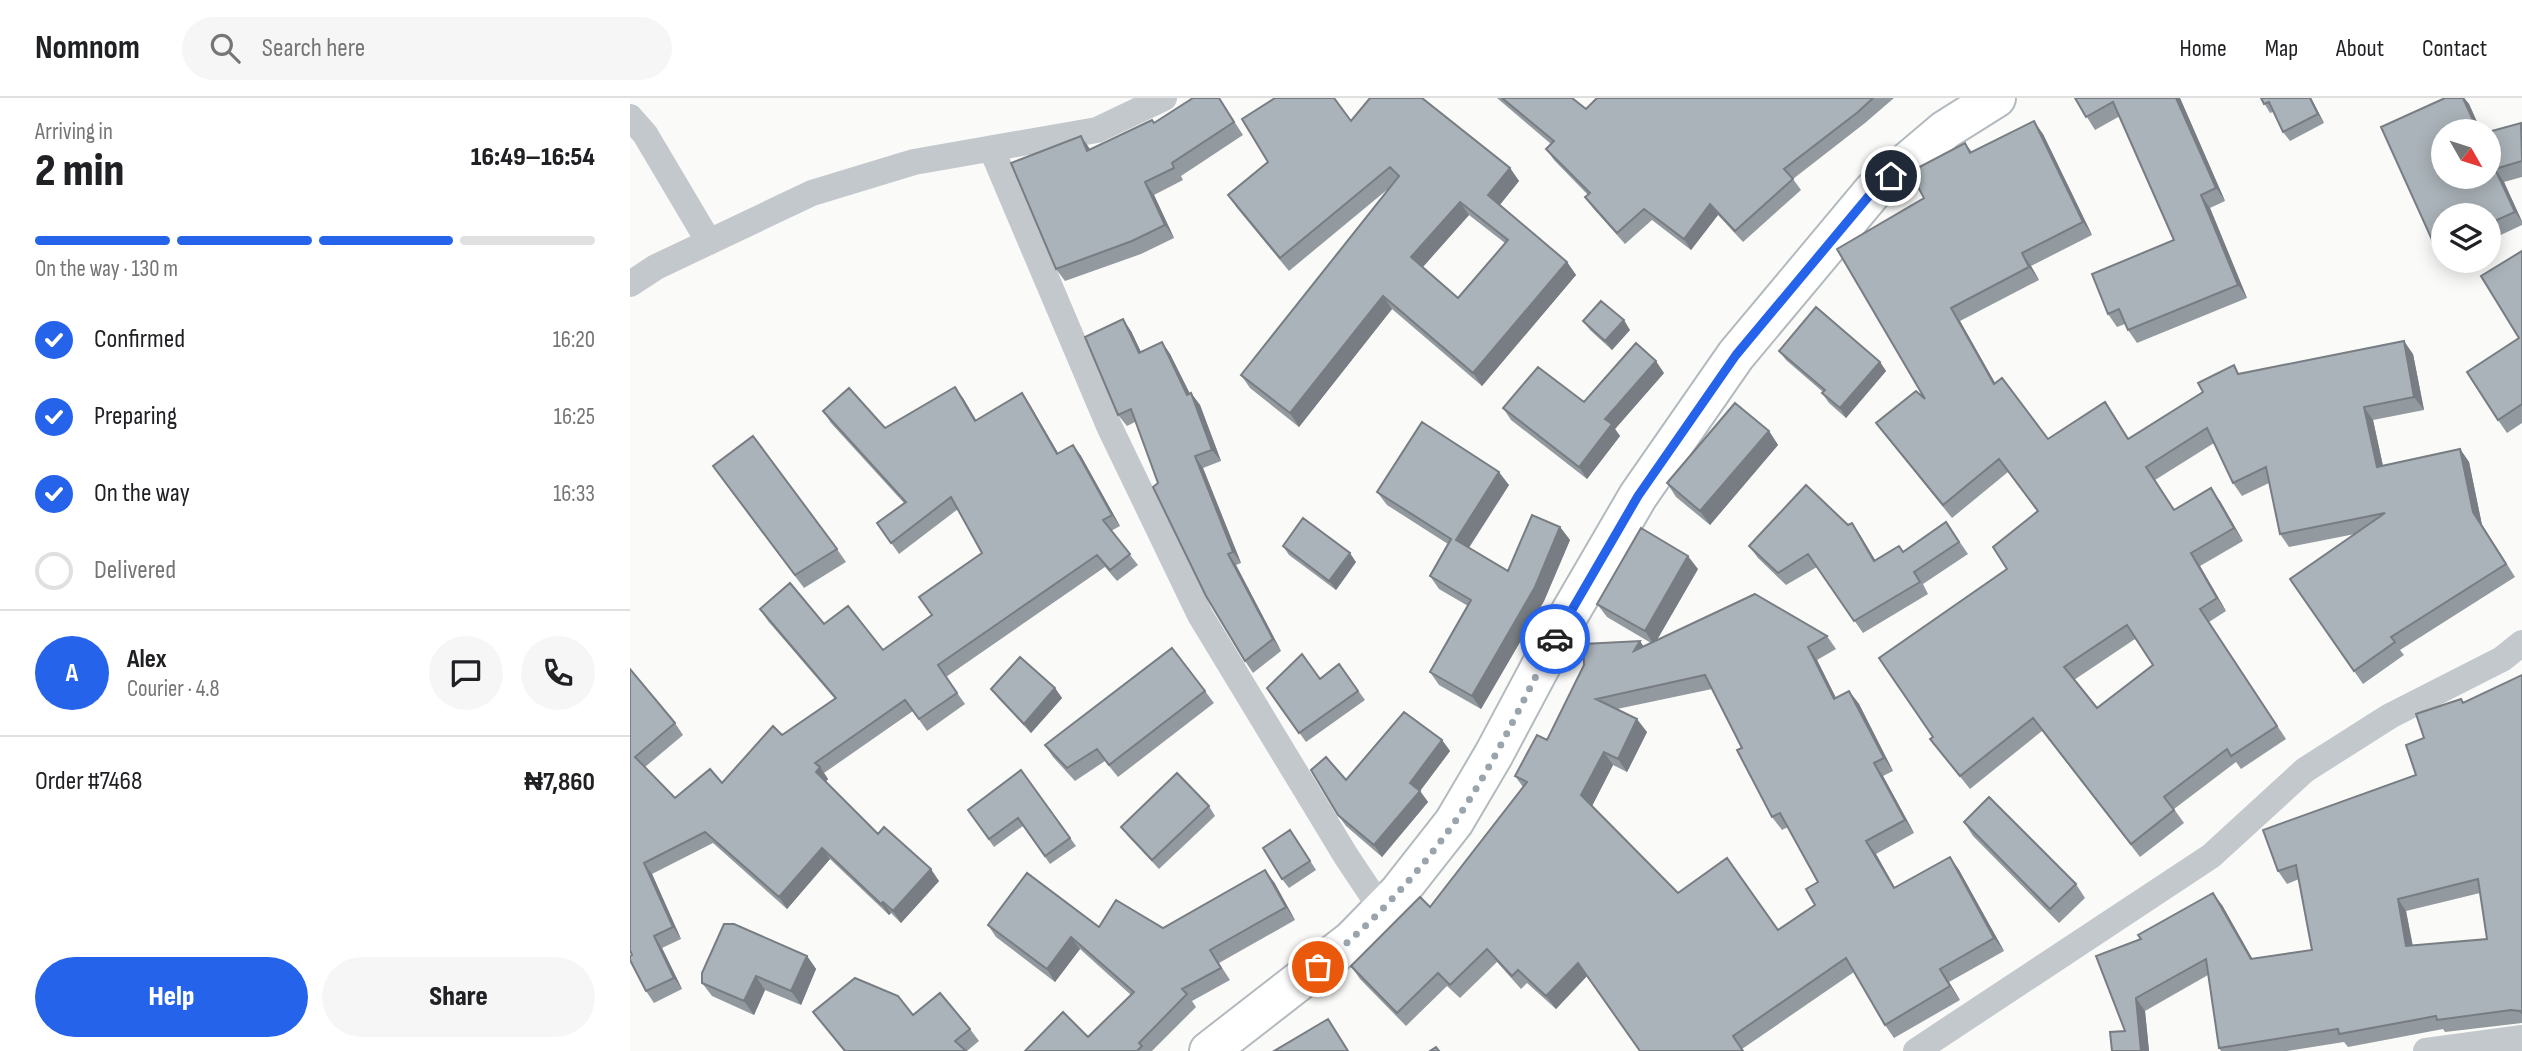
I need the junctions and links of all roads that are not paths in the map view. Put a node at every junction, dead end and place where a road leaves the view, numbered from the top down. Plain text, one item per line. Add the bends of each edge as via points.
1 (1164, 98) edge
2 (1996, 98) edge
3 (630, 117) edge
4 (992, 150) junction
5 (709, 242) junction
6 (630, 284) edge
7 (2522, 643) edge
8 (1382, 910) junction
9 (2522, 1038) edge
10 (1209, 1051) edge
11 (1916, 1051) edge
12 (2426, 1051) edge

1 - 4 street via 1097,130
2 - 8 street via 1945,130 1873,191 1736,355 1638,496 1454,822
3 - 5 street via 645,134
4 - 5 street via 914,162 812,193
4 - 8 street via 1109,426 1200,615
5 - 6 street
7 - 11 street via 2502,659 2390,716 2305,770 2211,856
8 - 10 street via 1352,940
9 - 12 street

